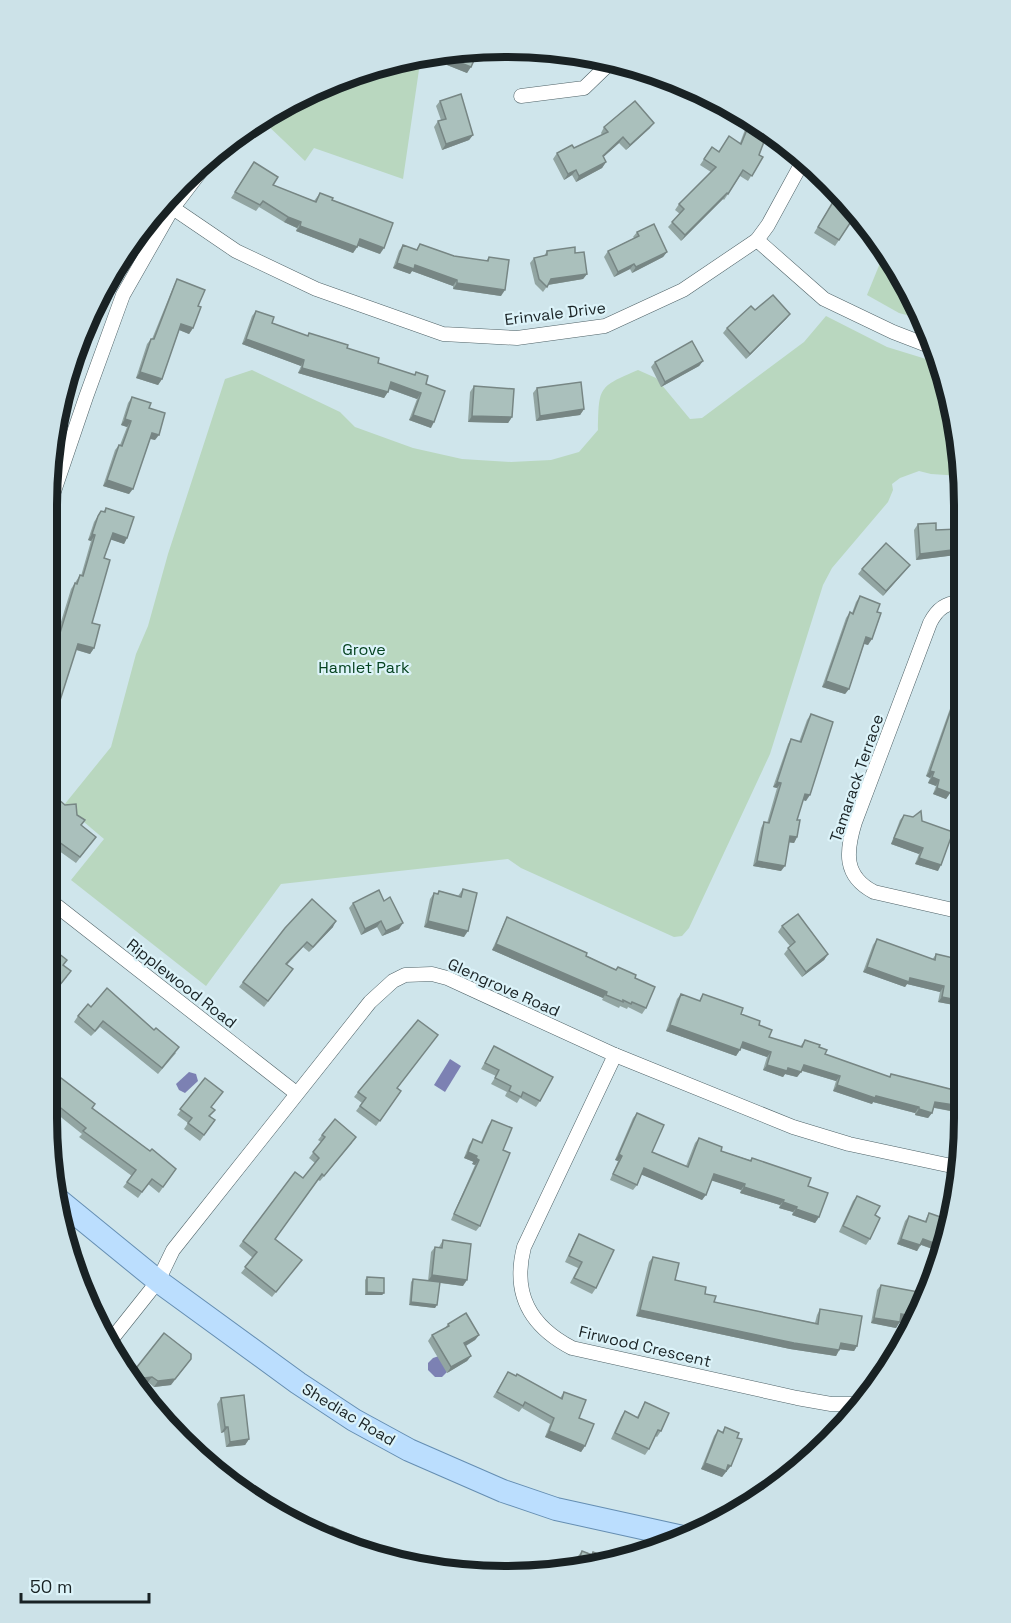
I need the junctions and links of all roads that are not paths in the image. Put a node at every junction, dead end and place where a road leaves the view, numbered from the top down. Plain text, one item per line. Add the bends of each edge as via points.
1 (604, 68) edge
2 (521, 96) dead end
3 (800, 167) edge
4 (171, 207) edge
5 (162, 218) edge
6 (757, 240) junction
7 (923, 343) edge
8 (58, 480) edge
9 (954, 603) edge
10 (57, 906) edge
11 (954, 910) edge
12 (615, 1055) junction
13 (296, 1093) junction
14 (951, 1166) edge
15 (66, 1206) edge
16 (158, 1281) junction
17 (114, 1336) edge
18 (850, 1404) edge
19 (671, 1534) edge

1 - 2 street via 584,88
3 - 6 street, Erinvale Drive
4 - 6 street, Erinvale Drive via 236,251 316,289 454,335 517,338 605,326 682,291
5 - 8 street via 123,295
6 - 7 street via 824,299
9 - 11 street, Tamarack Terrace via 942,607 930,623 855,822 848,854 856,878 874,892
10 - 13 street, Ripplewood Road
12 - 13 street, Glengrove Road via 447,978 405,975 370,1002
12 - 14 street, Glengrove Road via 793,1127 849,1144
12 - 18 street, Firwood Crescent via 524,1246 520,1282 537,1323 572,1348 797,1398
13 - 16 street, Glengrove Road via 173,1250
15 - 16 main road, Shediac Road
16 - 17 street, Glengrove Road
16 - 19 main road, Shediac Road via 298,1383 409,1450 503,1491 556,1509

